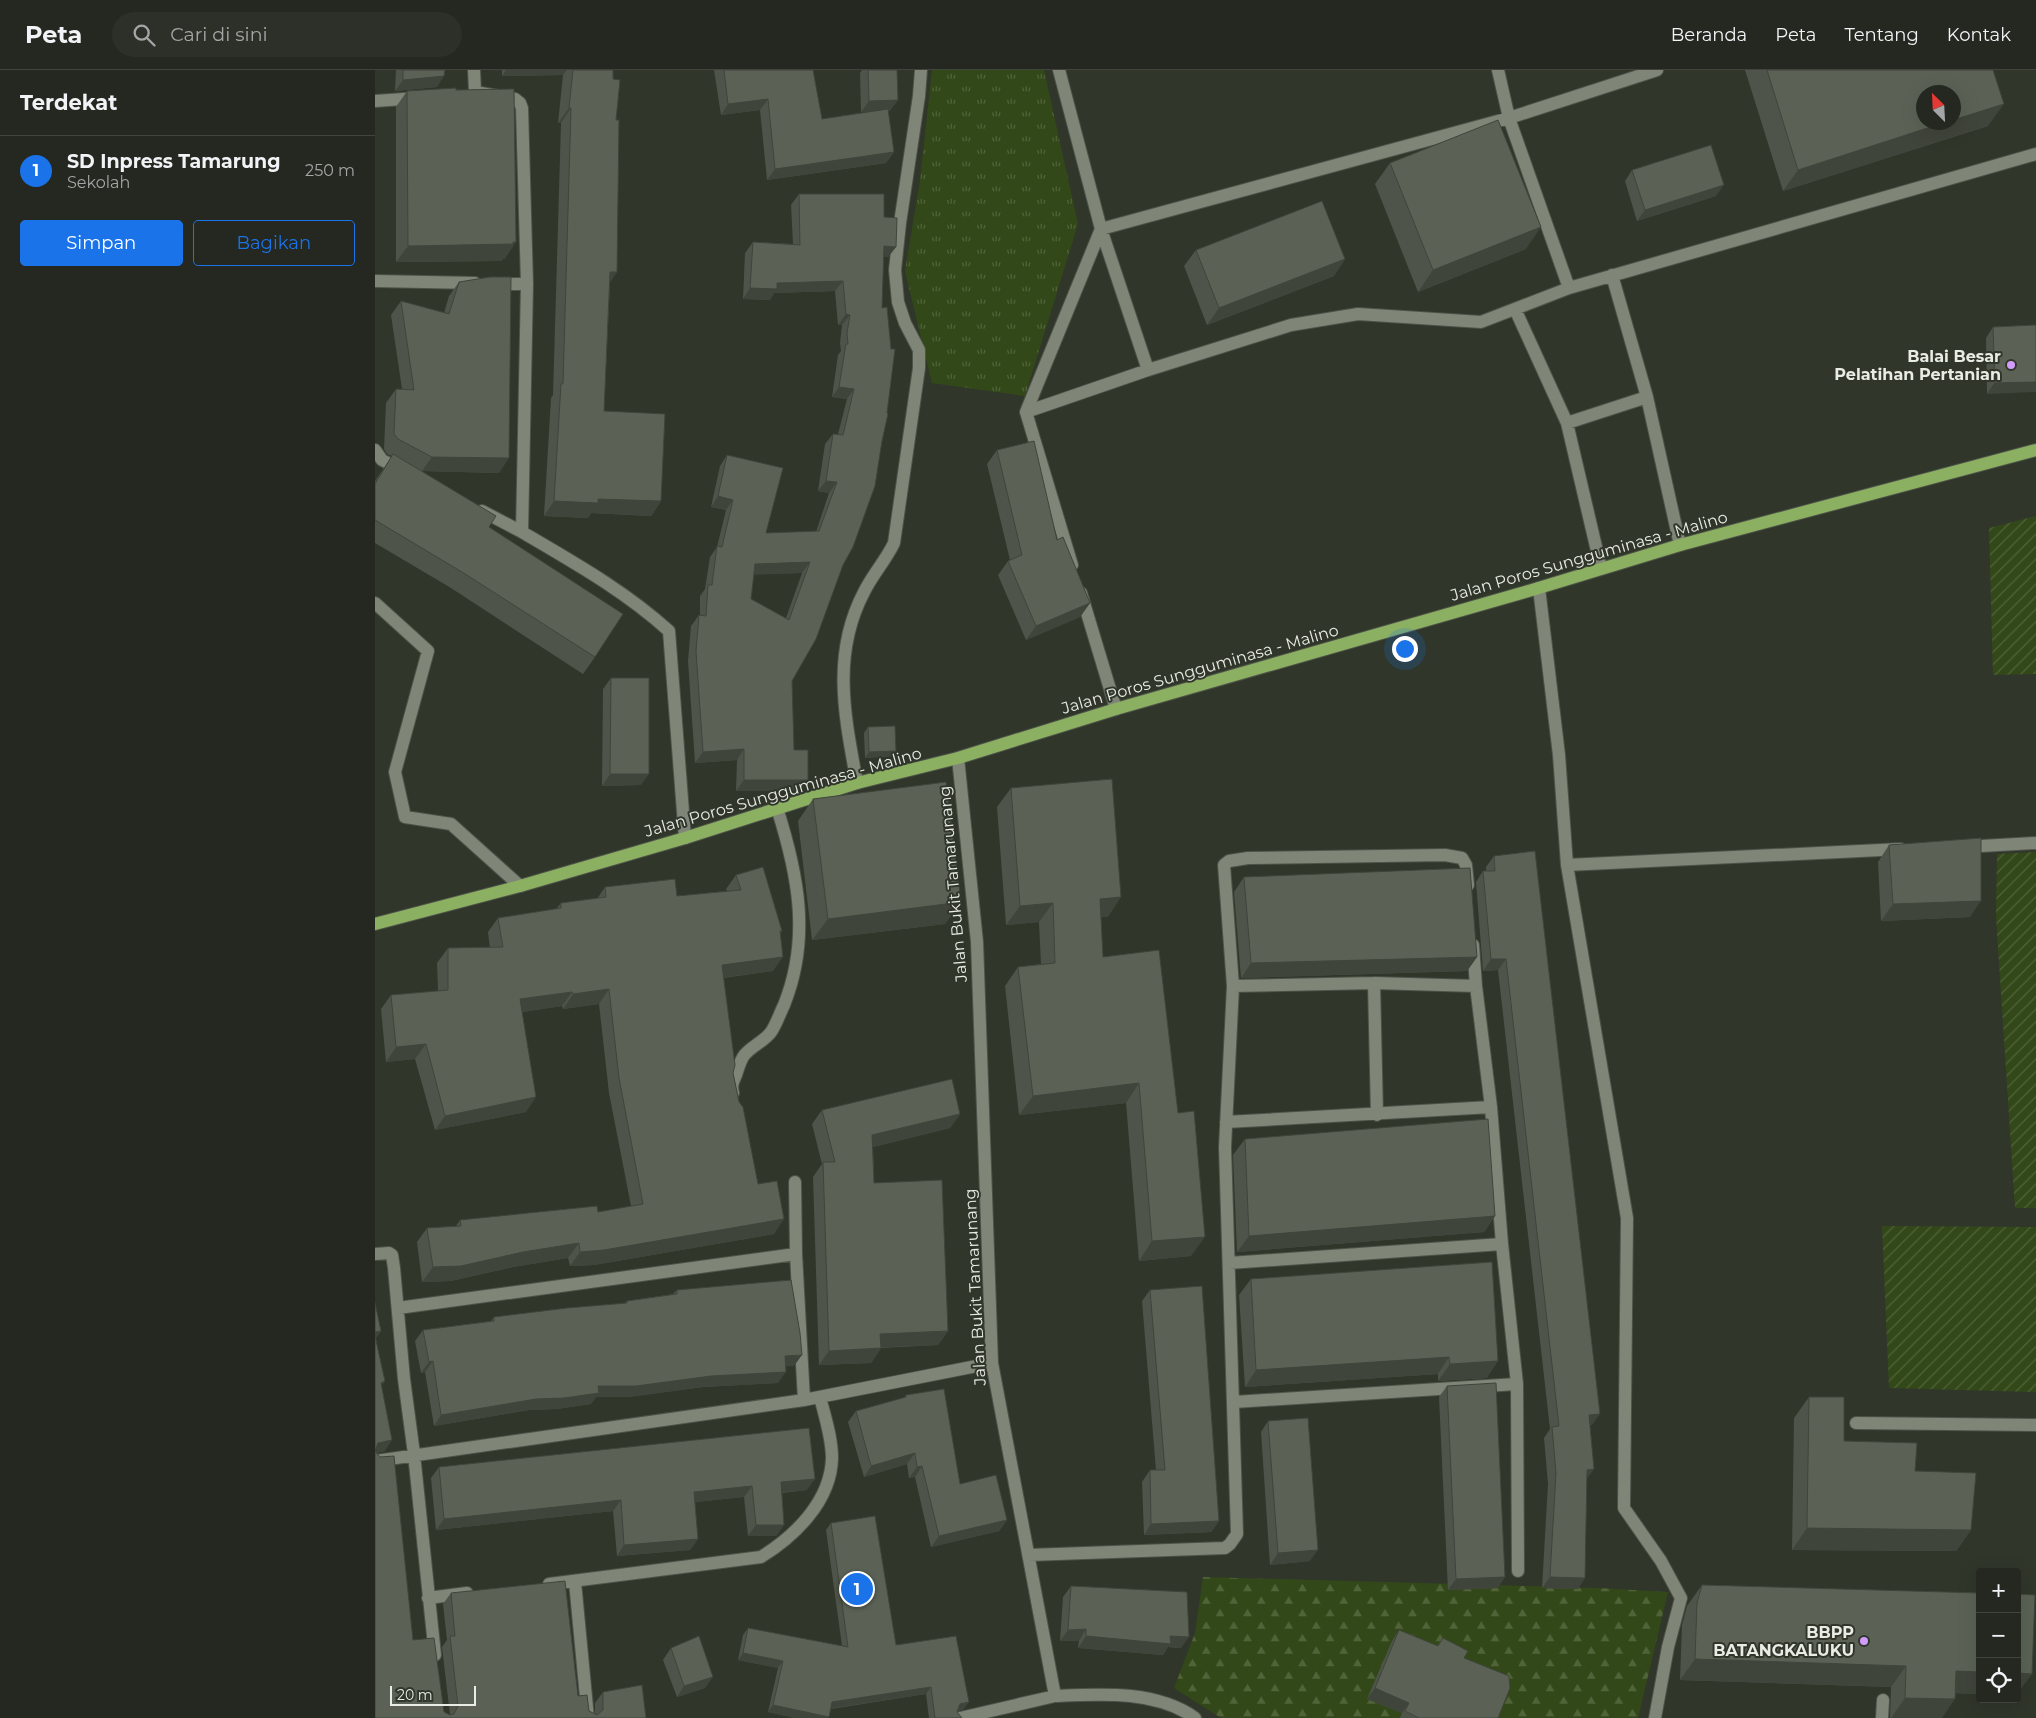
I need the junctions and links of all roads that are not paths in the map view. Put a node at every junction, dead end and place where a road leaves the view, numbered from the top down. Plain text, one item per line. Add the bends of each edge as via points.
1 (474, 70) edge
2 (921, 70) edge
3 (1059, 70) edge
4 (1498, 70) edge
5 (1657, 70) edge
6 (430, 96) edge
7 (375, 101) edge
8 (1509, 118) junction
9 (2036, 154) edge
10 (1101, 228) junction
11 (1612, 275) junction
12 (375, 281) edge
13 (527, 284) junction
14 (1569, 288) junction
15 (1515, 309) junction
16 (1148, 370) junction
17 (1647, 397) junction
18 (1026, 412) junction
19 (1567, 423) junction
20 (375, 450) edge
21 (2036, 450) edge
22 (417, 478) edge
23 (469, 505) edge
24 (522, 532) junction
25 (1681, 545) junction
26 (1601, 568) junction
27 (1539, 588) junction
28 (375, 602) edge
29 (1116, 709) junction
30 (958, 758) junction
31 (857, 783) junction
32 (777, 808) junction
33 (685, 838) junction
34 (2036, 843) edge
35 (1956, 847) edge
36 (1916, 849) edge
37 (1567, 864) junction
38 (520, 886) junction
39 (1469, 902) edge
40 (375, 924) edge
41 (1471, 930) edge
42 (1374, 984) junction
43 (1233, 986) junction
44 (1476, 986) junction
45 (735, 1105) edge
46 (1491, 1107) junction
47 (1377, 1115) junction
48 (1226, 1122) junction
49 (795, 1182) dead end
50 (1502, 1244) junction
51 (375, 1254) edge
52 (796, 1254) junction
53 (1229, 1263) junction
54 (398, 1308) junction
55 (992, 1363) junction
56 (1517, 1384) junction
57 (820, 1397) junction
58 (804, 1400) junction
59 (1234, 1402) junction
60 (1856, 1423) dead end
61 (2036, 1425) edge
62 (414, 1454) junction
63 (375, 1461) edge
64 (1029, 1555) junction
65 (1518, 1571) dead end
66 (575, 1582) junction
67 (536, 1586) edge
68 (477, 1592) edge
69 (428, 1598) junction
70 (437, 1672) edge
71 (1055, 1696) junction
72 (1883, 1700) dead end
73 (588, 1718) edge
74 (960, 1718) edge
75 (1195, 1718) edge
76 (1655, 1718) edge
77 (1882, 1718) edge

1 - 13 street via 471,93 515,99 522,108
2 - 31 street via 895,270 897,302 919,350 919,368 894,543 864,591 846,642 845,712
3 - 10 street
4 - 8 street
5 - 8 street
6 - 7 street
8 - 10 street
8 - 14 street
9 - 11 street
10 - 16 street
10 - 18 street
11 - 14 street
11 - 17 street
12 - 13 street
13 - 24 street
14 - 15 street
15 - 16 street via 1481,322 1358,314 1291,325
15 - 19 street
16 - 18 street
17 - 19 street
17 - 25 street
18 - 29 street
19 - 26 street
20 - 22 street via 382,460
21 - 25 main road, Jalan Poros Sungguminasa - Malino
23 - 24 street
24 - 33 street via 622,593 669,631
25 - 26 main road, Jalan Poros Sungguminasa - Malino
26 - 27 main road, Jalan Poros Sungguminasa - Malino
27 - 29 main road, Jalan Poros Sungguminasa - Malino
27 - 37 street via 1559,755
28 - 38 street via 428,651 395,772 405,818 451,824
29 - 30 main road, Jalan Poros Sungguminasa - Malino
30 - 31 main road, Jalan Poros Sungguminasa - Malino
30 - 55 street, Jalan Bukit Tamarunang via 977,942
31 - 32 main road, Jalan Poros Sungguminasa - Malino
32 - 33 main road, Jalan Poros Sungguminasa - Malino
32 - 45 street via 796,876 801,910 798,950 791,984 771,1032 743,1056 731,1086
33 - 38 main road, Jalan Poros Sungguminasa - Malino
34 - 35 street
36 - 37 street
37 - 76 street via 1627,1218 1624,1508 1685,1598 1668,1647
38 - 40 main road, Jalan Poros Sungguminasa - Malino
39 - 43 street via 1466,865 1462,858 1445,855 1229,861 1223,870
41 - 44 street
42 - 43 street
42 - 44 street
42 - 47 street
43 - 48 street
44 - 46 street
46 - 47 street
46 - 50 street
47 - 48 street
48 - 53 street
49 - 52 street
50 - 53 street
50 - 56 street
51 - 54 street via 387,1252 392,1255
52 - 54 street
52 - 58 street
53 - 59 street
54 - 62 street
55 - 57 street
55 - 64 street, Jalan Bukit Tamarunang
56 - 59 street
56 - 65 street
57 - 58 street
57 - 66 street via 831,1445 830,1477 807,1519 775,1548 761,1557
58 - 62 street
59 - 64 street via 1237,1527 1235,1539 1227,1547
60 - 61 street
62 - 63 street
62 - 69 street
64 - 71 street, Jalan Bukit Tamarunang
66 - 67 street
66 - 73 street
68 - 69 street
69 - 70 street
71 - 74 street
71 - 75 street via 1110,1693 1146,1698 1185,1711
72 - 77 street

